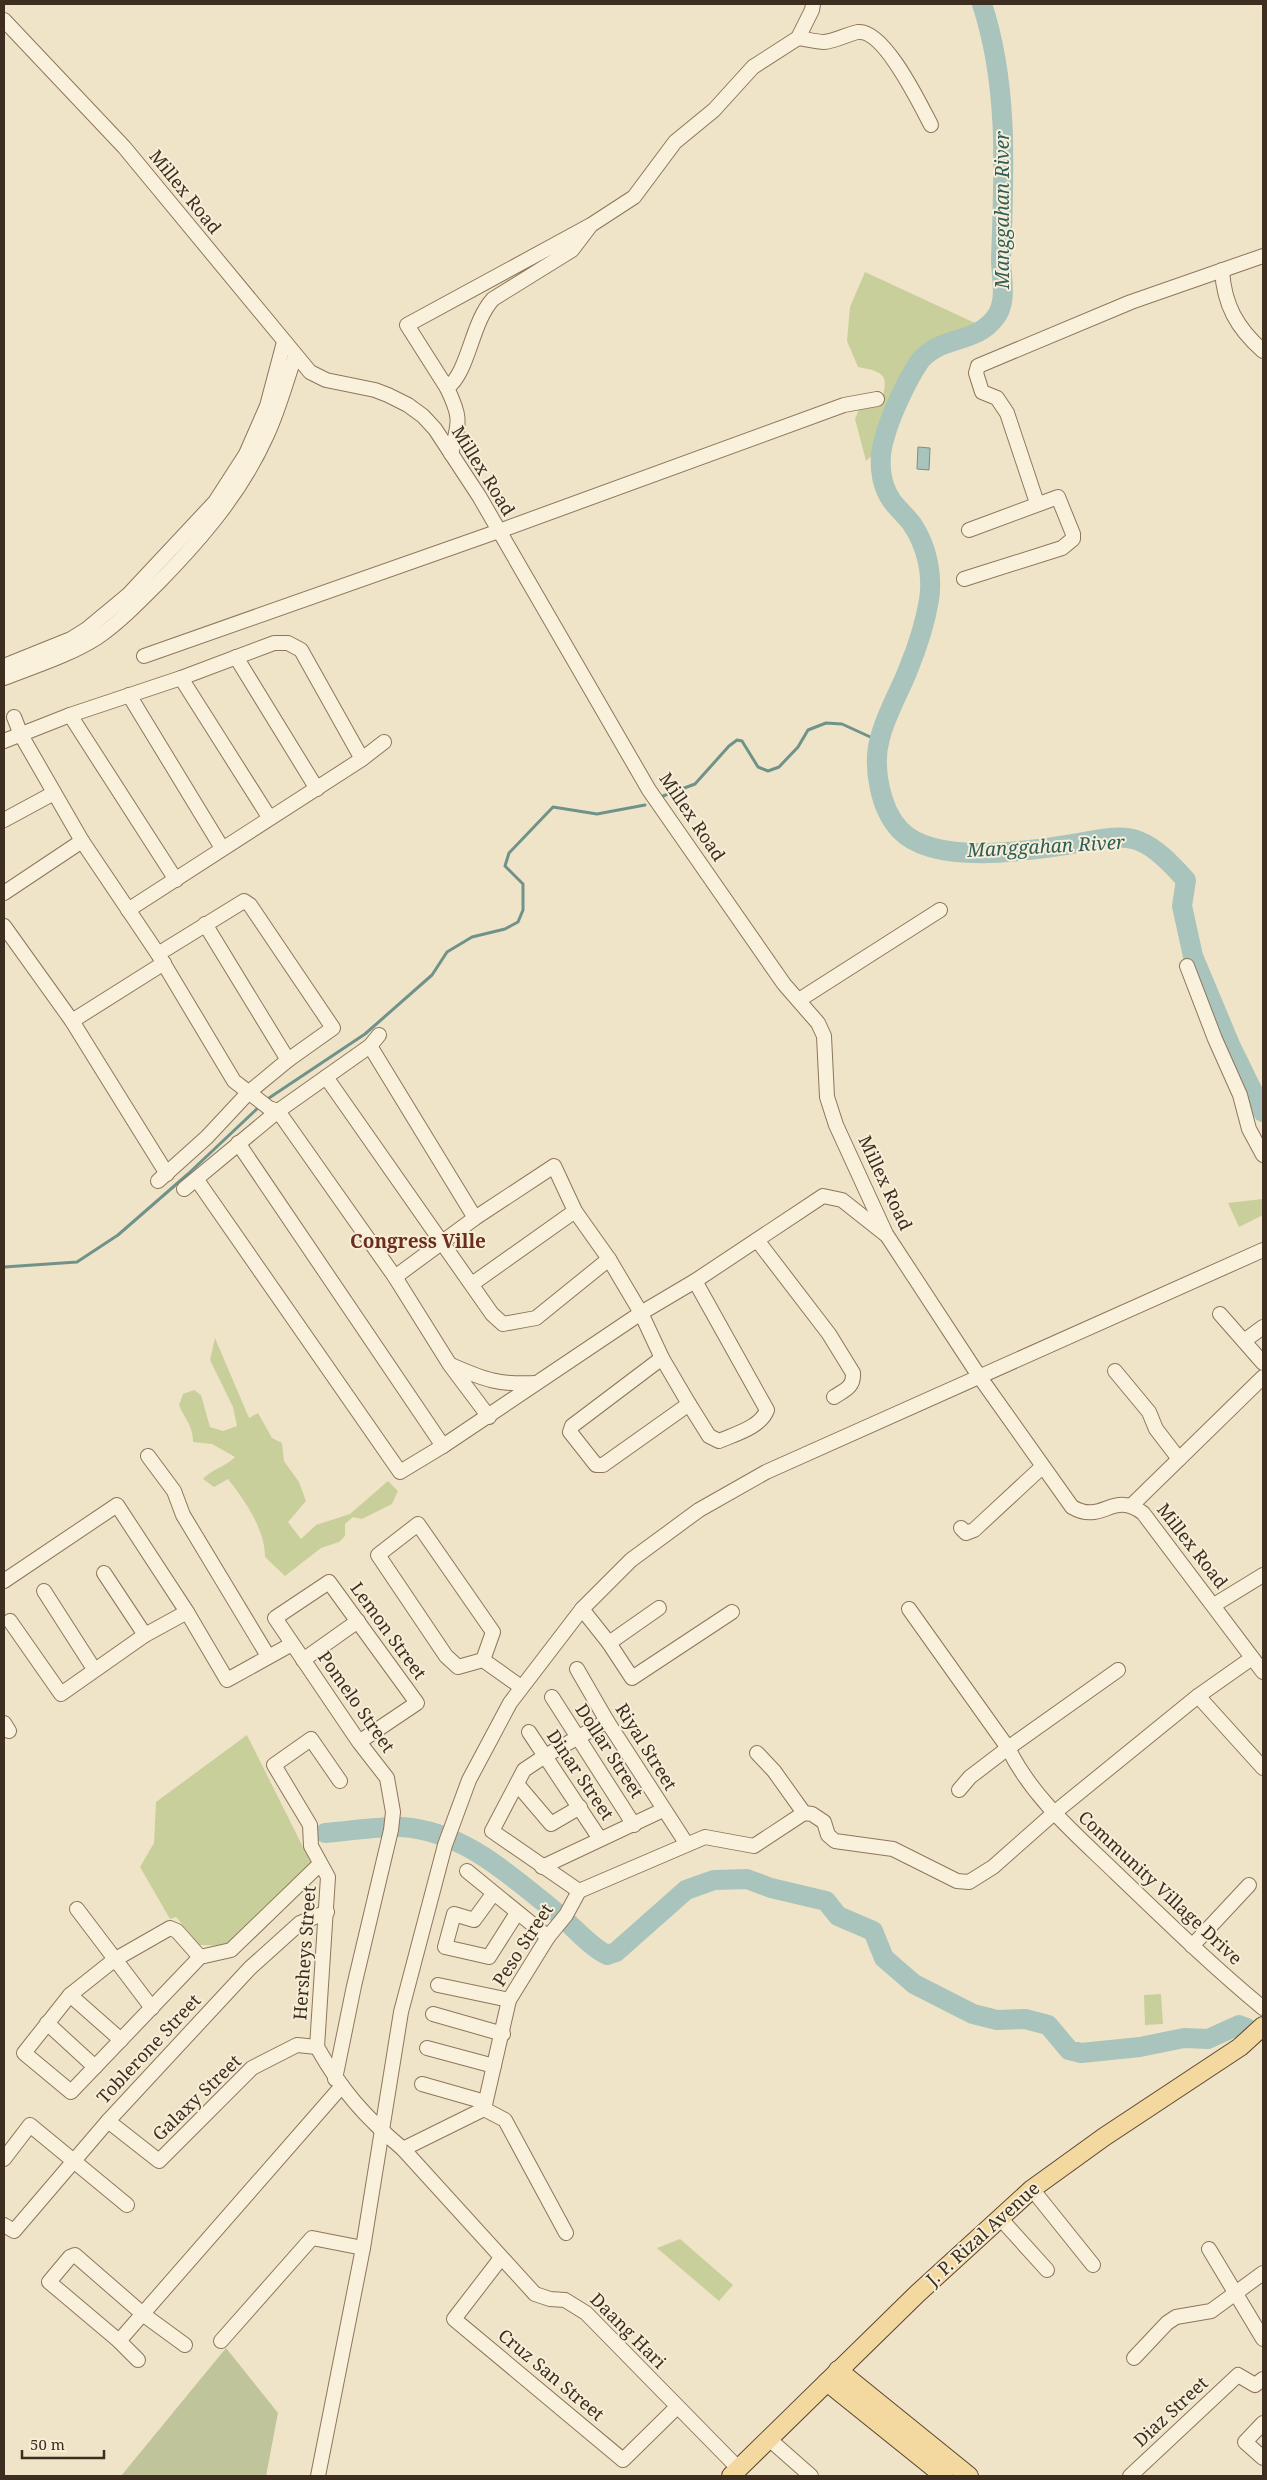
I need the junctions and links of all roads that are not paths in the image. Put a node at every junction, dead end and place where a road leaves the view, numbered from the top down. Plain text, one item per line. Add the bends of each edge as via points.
1 (812, 4) edge
2 (4, 20) edge
3 (798, 38) junction
4 (931, 125) dead end
5 (591, 226) junction
6 (1263, 256) edge
7 (1222, 270) junction
8 (284, 342) junction
9 (1263, 351) edge
10 (295, 356) junction
11 (447, 388) junction
12 (877, 400) dead end
13 (451, 454) junction
14 (1037, 503) junction
15 (970, 530) dead end
16 (499, 531) junction
17 (964, 579) dead end
18 (144, 656) dead end
19 (236, 657) junction
20 (4, 666) edge
21 (4, 678) edge
22 (181, 678) junction
23 (129, 695) junction
24 (70, 715) junction
25 (14, 717) dead end
26 (21, 735) junction
27 (4, 742) edge
28 (384, 742) dead end
29 (362, 759) junction
30 (317, 789) junction
31 (54, 793) junction
32 (269, 817) junction
33 (4, 820) edge
34 (82, 841) junction
35 (222, 848) junction
36 (176, 880) junction
37 (4, 893) edge
38 (128, 910) junction
39 (940, 910) dead end
40 (204, 924) junction
41 (4, 926) edge
42 (161, 959) junction
43 (1187, 966) dead end
44 (799, 1000) junction
45 (72, 1021) junction
46 (288, 1060) junction
47 (326, 1077) junction
48 (251, 1095) junction
49 (273, 1110) junction
50 (238, 1143) junction
51 (1263, 1155) edge
52 (197, 1180) junction
53 (184, 1189) dead end
54 (576, 1211) junction
55 (475, 1218) junction
56 (886, 1234) junction
57 (757, 1240) junction
58 (441, 1242) junction
59 (1263, 1250) edge
60 (609, 1259) junction
61 (395, 1277) junction
62 (695, 1281) junction
63 (472, 1284) junction
64 (641, 1312) junction
65 (1220, 1314) dead end
66 (1263, 1327) edge
67 (1244, 1341) junction
68 (662, 1358) junction
69 (1263, 1363) edge
70 (450, 1365) junction
71 (1115, 1371) dead end
72 (979, 1376) junction
73 (1263, 1377) edge
74 (537, 1383) junction
75 (834, 1397) dead end
76 (689, 1404) junction
77 (488, 1417) junction
78 (443, 1446) junction
79 (148, 1456) dead end
80 (1179, 1459) junction
81 (1042, 1467) junction
82 (1132, 1504) junction
83 (961, 1528) dead end
84 (104, 1573) dead end
85 (1263, 1575) edge
86 (4, 1581) edge
87 (329, 1582) joint
88 (44, 1591) dead end
89 (1214, 1606) junction
90 (659, 1608) dead end
91 (582, 1609) junction
92 (909, 1609) dead end
93 (187, 1612) junction
94 (732, 1612) dead end
95 (10, 1621) dead end
96 (358, 1621) junction
97 (145, 1635) junction
98 (609, 1643) junction
99 (292, 1644) junction
100 (268, 1656) junction
101 (1252, 1658) junction
102 (303, 1660) junction
103 (483, 1660) junction
104 (94, 1669) junction
105 (577, 1669) dead end
106 (1118, 1670) dead end
107 (1263, 1672) edge
108 (521, 1687) junction
109 (1198, 1696) junction
110 (552, 1697) dead end
111 (608, 1722) junction
112 (529, 1732) dead end
113 (578, 1738) junction
114 (359, 1742) junction
115 (1008, 1748) junction
116 (757, 1753) dead end
117 (545, 1756) junction
118 (1263, 1768) edge
119 (340, 1780) dead end
120 (517, 1784) junction
121 (959, 1790) dead end
122 (580, 1808) junction
123 (663, 1810) junction
124 (804, 1813) junction
125 (1054, 1813) junction
126 (634, 1825) junction
127 (600, 1839) junction
128 (686, 1844) junction
129 (320, 1864) junction
130 (542, 1867) junction
131 (468, 1871) dead end
132 (1249, 1885) dead end
133 (579, 1890) junction
134 (493, 1894) junction
135 (77, 1909) dead end
136 (327, 1912) junction
137 (517, 1912) junction
138 (548, 1936) junction
139 (1192, 1946) junction
140 (200, 1957) junction
141 (114, 1960) junction
142 (438, 1985) dead end
143 (70, 1995) junction
144 (509, 2000) junction
145 (152, 2008) junction
146 (1263, 2008) edge
147 (433, 2014) dead end
148 (47, 2023) junction
149 (1263, 2026) edge
150 (503, 2034) junction
151 (121, 2040) junction
152 (318, 2047) junction
153 (427, 2048) dead end
154 (494, 2066) junction
155 (95, 2067) junction
156 (338, 2083) junction
157 (422, 2084) dead end
158 (485, 2106) junction
159 (108, 2121) junction
160 (382, 2132) junction
161 (403, 2149) junction
162 (4, 2158) edge
163 (74, 2162) junction
164 (1032, 2189) junction
165 (127, 2206) dead end
166 (1000, 2218) junction
167 (9, 2228) edge
168 (566, 2233) dead end
169 (363, 2248) junction
170 (1209, 2249) dead end
171 (501, 2258) junction
172 (1094, 2265) dead end
173 (1047, 2270) dead end
174 (1263, 2273) edge
175 (1235, 2293) junction
176 (144, 2315) junction
177 (1263, 2339) edge
178 (221, 2341) dead end
179 (119, 2342) junction
180 (185, 2345) dead end
181 (1134, 2358) dead end
182 (138, 2360) dead end
183 (832, 2376) junction
184 (1263, 2379) edge
185 (677, 2407) junction
186 (1263, 2423) edge
187 (769, 2439) junction
188 (1263, 2458) edge
189 (735, 2472) edge
190 (318, 2476) edge
191 (811, 2476) edge
192 (944, 2476) edge
193 (969, 2476) edge
194 (1130, 2476) edge

1 - 3 street
2 - 8 street, Millex Road via 124,147
3 - 4 street via 824,42 858,32 869,33 906,77
3 - 5 street via 753,67 714,110 675,142 634,198
5 - 11 street via 572,250 485,307 458,376
5 - 11 street via 408,325
6 - 7 street
7 - 9 street via 1223,292 1231,312 1250,340
7 - 14 street via 1131,302 978,366 976,373 982,392 997,398 1011,420
8 - 10 street, Millex Road
8 - 20 street via 267,406 246,454 215,502 128,595 87,629 71,639
10 - 13 street, Millex Road via 310,372 326,380 375,390 408,405 435,429
10 - 21 street via 268,435 242,483 224,510 177,564 138,603 97,637
11 - 13 street via 458,412 459,423
12 - 16 street via 844,405
13 - 16 street, Millex Road
14 - 15 street
14 - 17 street via 1060,498 1073,534 1070,543
16 - 18 street
16 - 44 street, Millex Road via 649,790 784,984
19 - 22 street
19 - 29 street via 274,643 288,643 301,650
19 - 30 street
22 - 23 street
22 - 32 street
23 - 24 street
23 - 35 street
24 - 26 street
24 - 36 street
25 - 26 street
26 - 27 street
26 - 31 street
28 - 29 street
29 - 30 street
30 - 32 street
31 - 33 street
31 - 34 street
32 - 35 street
34 - 37 street
34 - 38 street
35 - 36 street
36 - 38 street
38 - 42 street
39 - 44 street
40 - 42 street
40 - 46 street
40 - 46 street via 244,901 250,905 333,1028
41 - 45 street
42 - 45 street
42 - 48 street via 234,1081
43 - 51 street via 1240,1095 1249,1130
44 - 56 street, Millex Road via 824,1036 827,1097 836,1125
45 - 48 street via 162,1177
46 - 48 street
47 - 49 street
47 - 55 street via 374,1041
47 - 58 street
48 - 49 street
49 - 50 street
49 - 61 street
50 - 52 street
50 - 78 street
52 - 53 street
52 - 78 street via 400,1472
54 - 55 street via 554,1166
54 - 60 street
54 - 63 street
55 - 58 street
56 - 57 street via 842,1200 823,1196
56 - 72 street, Millex Road
57 - 62 street
57 - 75 street via 829,1334 853,1373 850,1387
58 - 61 street
58 - 63 street
59 - 72 street
60 - 63 street via 536,1318 503,1324 492,1314
60 - 64 street
61 - 70 street
62 - 64 street
62 - 76 street via 767,1410 764,1418 718,1441 709,1436
64 - 68 street
64 - 74 street
65 - 67 street
66 - 67 street
67 - 69 street
68 - 76 street
68 - 76 street via 572,1426 570,1432 596,1465 603,1465
70 - 74 street via 505,1384
70 - 77 street
71 - 80 street via 1149,1412 1156,1429
72 - 81 street, Millex Road
72 - 91 street via 766,1472 699,1510 631,1560
73 - 80 street
74 - 77 street
77 - 78 street
79 - 100 street via 174,1491 184,1515
80 - 82 street
81 - 82 street, Millex Road via 1072,1507 1084,1514
81 - 83 street via 974,1530 966,1533
82 - 89 street, Millex Road via 1154,1524
84 - 97 street
85 - 89 street
86 - 93 street via 117,1505
87 - 96 street, Lemon Street
87 - 99 street, Pomelo Street via 275,1618
88 - 104 street
89 - 101 street, Millex Road
90 - 98 street
91 - 98 street
91 - 108 street
92 - 115 street, Community Village Drive
93 - 97 street
93 - 100 street via 227,1680
94 - 98 street via 632,1678
95 - 104 street via 61,1694
96 - 102 street
96 - 114 street, Lemon Street via 417,1703
97 - 104 street
99 - 100 street
99 - 102 street, Pomelo Street
101 - 107 street, Millex Road
101 - 109 street
102 - 114 street, Pomelo Street
103 - 103 street via 458,1666 446,1656 378,1555 418,1524 493,1632
103 - 108 street
105 - 111 street, Riyal Street
106 - 115 street
108 - 160 street via 502,1715 469,1780 447,1839 401,2012
109 - 118 street
109 - 125 street
110 - 113 street, Dollar Street
111 - 113 street
111 - 123 street, Riyal Street
112 - 117 street, Dinar Street
113 - 117 street
113 - 126 street, Dollar Street
114 - 156 street, Pomelo Street via 387,1778 393,1812 354,1986
115 - 121 street via 970,1777
115 - 125 street, Community Village Drive via 1016,1765
116 - 124 street
117 - 120 street via 524,1770
117 - 122 street, Dinar Street
119 - 129 street, Hersheys Street via 311,1739 274,1765 310,1824 311,1846
120 - 122 street via 551,1824
120 - 130 street via 492,1832
122 - 127 street, Dinar Street
123 - 126 street
123 - 128 street, Riyal Street
124 - 125 street via 824,1822 828,1835 836,1842 892,1849 957,1881 969,1882 993,1867
124 - 128 street via 754,1846 705,1837
125 - 139 street, Community Village Drive
126 - 127 street
127 - 130 street
128 - 133 street
129 - 136 street, Hersheys Street via 328,1877
129 - 140 street via 231,1950
130 - 133 street
131 - 134 street
132 - 139 street
133 - 138 street, Peso Street
134 - 137 street
134 - 137 street via 474,1920 454,1914 445,1947 489,1958
135 - 141 street
136 - 152 street, Hersheys Street
136 - 159 street, Toblerone Street via 300,1923 250,1968
137 - 138 street
138 - 144 street, Peso Street
139 - 146 street, Community Village Drive
140 - 141 street via 170,1928
140 - 145 street
141 - 143 street
141 - 145 street
142 - 144 street
143 - 148 street
143 - 151 street
144 - 150 street, Peso Street
145 - 151 street
147 - 150 street
148 - 155 street
148 - 155 street via 24,2053 71,2092
149 - 164 main road, J. P. Rizal Avenue via 1240,2047
150 - 154 street, Peso Street
151 - 155 street
152 - 156 street, Daang Hari
152 - 159 street, Galaxy Street via 297,2045 252,2068 160,2161
153 - 154 street
154 - 158 street, Peso Street
156 - 160 street, Daang Hari
156 - 176 street
157 - 158 street
158 - 161 street
158 - 168 street via 505,2120
159 - 163 street, Toblerone Street
160 - 161 street, Daang Hari
160 - 169 street
161 - 171 street, Daang Hari
162 - 163 street via 30,2125
163 - 165 street
163 - 167 street, Toblerone Street
164 - 166 main road, J. P. Rizal Avenue
164 - 172 street
166 - 173 street
166 - 183 main road, J. P. Rizal Avenue
169 - 178 street via 312,2238
169 - 190 street
170 - 175 street
171 - 185 street, Daang Hari via 535,2294 565,2300 586,2313
171 - 185 street, Cruz San Street via 454,2319 623,2460
174 - 175 street
175 - 177 street
175 - 181 street via 1211,2311 1176,2317
176 - 179 street
176 - 179 street via 75,2255 70,2257 49,2282
176 - 180 street
179 - 182 street
183 - 187 main road, J. P. Rizal Avenue
183 - 192 main road
183 - 193 main road
184 - 194 street, Diaz Street via 1255,2385 1238,2375
185 - 189 street, Daang Hari
186 - 188 street via 1245,2442
187 - 189 main road, J. P. Rizal Avenue
187 - 191 street

